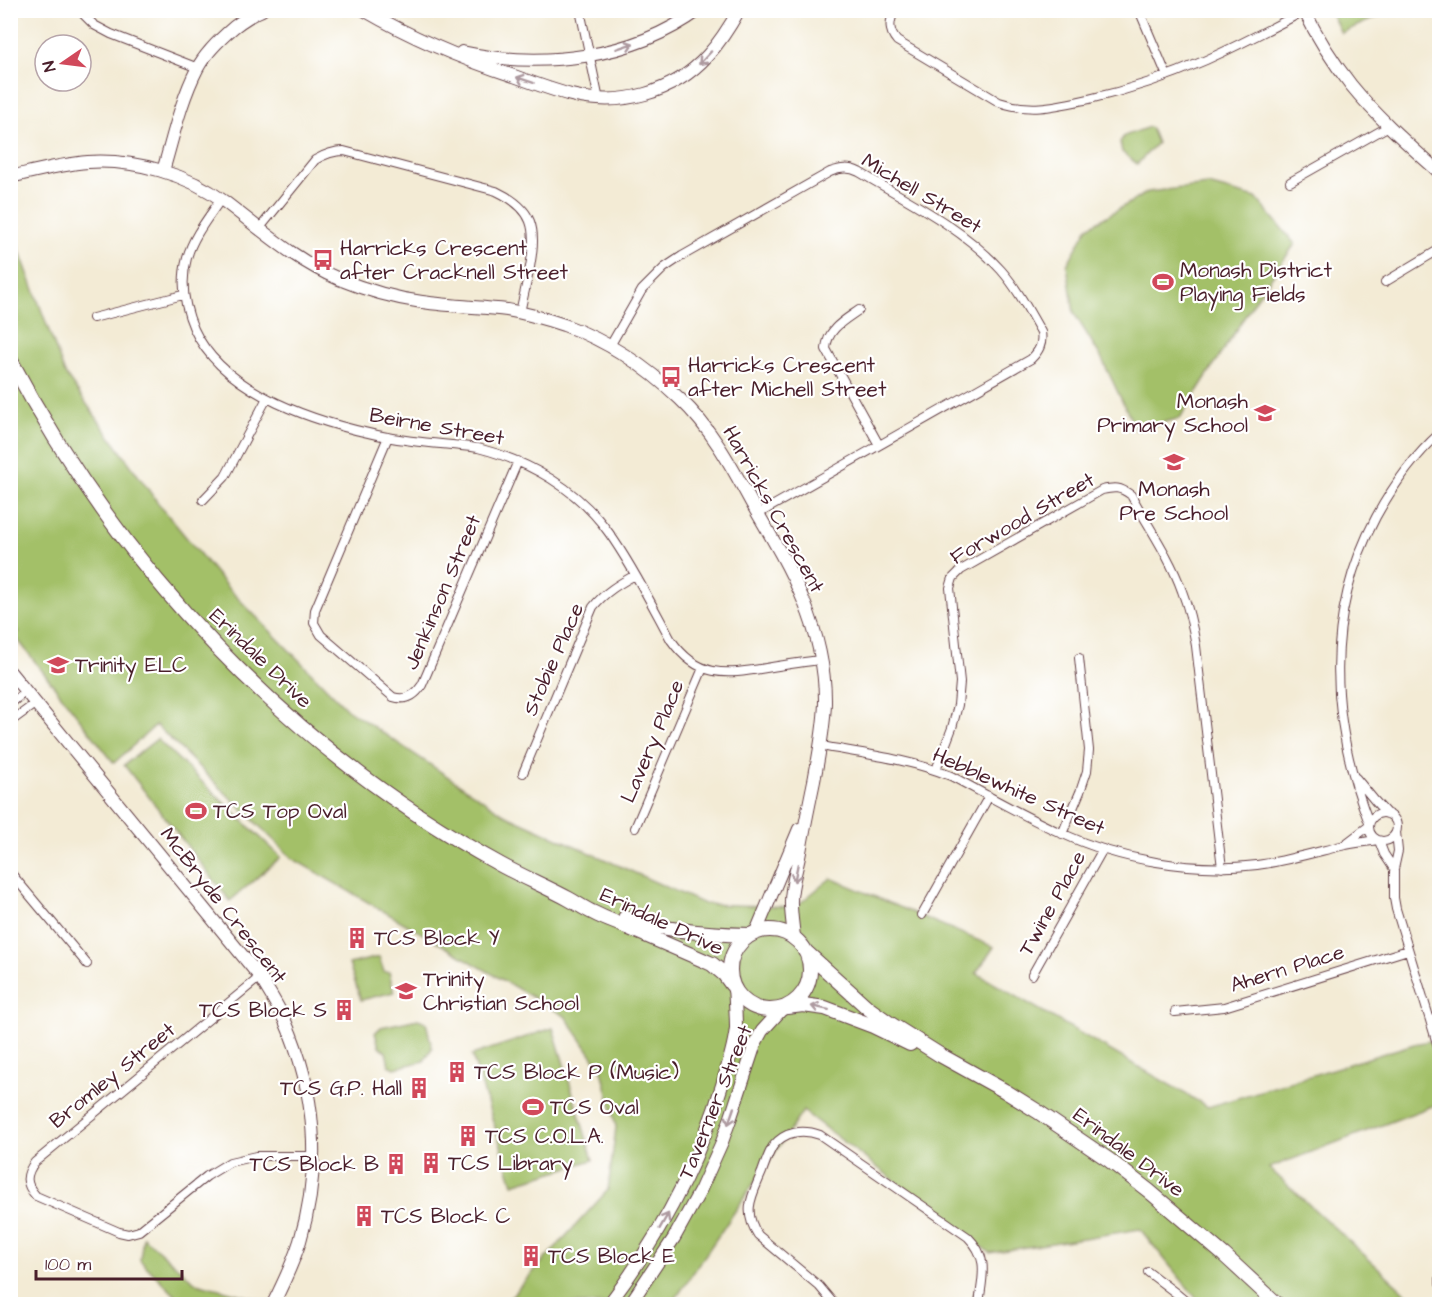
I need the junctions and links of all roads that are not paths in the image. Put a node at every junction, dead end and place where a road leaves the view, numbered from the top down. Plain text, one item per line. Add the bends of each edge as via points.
1 (79, 10) edge
2 (364, 10) edge
3 (580, 10) edge
4 (699, 10) edge
5 (895, 10) edge
6 (1139, 10) edge
7 (257, 11) edge
8 (737, 11) edge
9 (1304, 11) edge
10 (443, 50) junction
11 (590, 56) junction
12 (198, 68) junction
13 (1167, 76) junction
14 (599, 100) junction
15 (1389, 126) junction
16 (44, 169) junction
17 (163, 171) junction
18 (1440, 173) edge
19 (10, 177) edge
20 (1290, 183) dead end
21 (10, 185) edge
22 (221, 199) junction
23 (259, 229) junction
24 (1440, 249) edge
25 (1385, 282) dead end
26 (183, 295) junction
27 (859, 310) dead end
28 (520, 313) junction
29 (93, 318) dead end
30 (610, 346) junction
31 (10, 359) edge
32 (267, 398) junction
33 (1440, 433) edge
34 (388, 437) junction
35 (879, 445) junction
36 (518, 461) junction
37 (203, 500) dead end
38 (758, 514) junction
39 (635, 575) junction
40 (1079, 658) dead end
41 (820, 660) junction
42 (703, 668) junction
43 (10, 672) edge
44 (26, 691) junction
45 (36, 703) junction
46 (10, 704) edge
47 (10, 722) edge
48 (821, 746) junction
49 (936, 770) junction
50 (523, 772) dead end
51 (1354, 775) junction
52 (989, 796) junction
53 (809, 803) junction
54 (1387, 813) junction
55 (1369, 825) junction
56 (635, 828) dead end
57 (1396, 832) junction
58 (1062, 834) junction
59 (1378, 841) junction
60 (1344, 845) junction
61 (1103, 849) junction
62 (1222, 868) junction
63 (1394, 869) junction
64 (10, 872) edge
65 (569, 899) junction
66 (922, 915) dead end
67 (753, 933) junction
68 (794, 937) junction
69 (1408, 950) junction
70 (805, 951) junction
71 (87, 964) dead end
72 (1032, 975) dead end
73 (260, 977) junction
74 (733, 986) junction
75 (783, 1008) junction
76 (1175, 1012) dead end
77 (1440, 1053) edge
78 (940, 1055) junction
79 (314, 1156) junction
80 (1148, 1272) dead end
81 (1440, 1275) edge
82 (1440, 1284) edge
83 (273, 1305) edge
84 (609, 1305) edge
85 (630, 1305) edge
86 (834, 1305) edge
87 (979, 1305) edge
88 (1189, 1305) edge
89 (1276, 1305) edge

1 - 12 street via 111,34
2 - 10 street
3 - 11 street
11 -> 4 street via 645,40
5 - 13 street via 890,30 897,40 1012,107 1035,109 1079,101
6 - 13 street
7 - 12 street via 222,37
8 -> 14 street via 708,55 685,76 644,95
9 - 13 street
9 - 15 street via 1352,86
10 - 11 street via 513,60
14 -> 10 street via 571,95
11 - 14 street
12 - 17 street
15 - 18 street
15 - 20 street
16 - 17 street, Harricks Crescent via 89,162
16 - 19 street, Harricks Crescent
16 - 21 street, Harricks Crescent
17 - 22 street, Harricks Crescent
22 - 23 street, Harricks Crescent
22 - 26 street, Beirne Street via 190,249
23 - 28 street, Harricks Crescent via 308,264 371,291 423,302
23 - 28 street via 315,160 334,151 496,191 521,206 534,237
24 - 25 street
26 - 29 street
26 - 32 street, Beirne Street via 188,315 210,355 236,380
27 - 35 street via 835,328 826,349
28 - 30 street, Harricks Crescent via 567,326
30 - 35 street, Michell Street via 642,290 664,268 830,172 853,169 948,225 982,251 1018,293 1042,339 1031,359
30 - 38 street, Harricks Crescent via 654,375 692,411 713,437
31 - 65 main road, Erindale Drive via 65,454 112,524 165,590 237,668 317,740 375,784 500,864
32 - 34 street, Beirne Street via 331,423
32 - 37 street via 225,477
33 - 51 street via 1410,464 1388,496 1361,547 1345,599 1337,665 1339,706
34 - 36 street, Beirne Street via 478,448
34 - 36 street, Jenkinson Street via 315,610 314,623 321,635 399,699 409,698 422,685
35 - 38 street, Michell Street
36 - 39 street, Beirne Street via 556,482 590,510
38 - 41 street, Harricks Crescent via 796,581 809,612
39 - 42 street, Beirne Street via 679,651
39 - 50 street, Stobie Place via 601,596 593,607
40 - 58 street via 1089,750 1087,771
41 - 42 street, Beirne Street via 739,673
41 - 48 street, Harricks Crescent via 825,703
42 - 56 street, Lavery Place
43 - 44 street, McBryde Crescent
44 - 45 street, McBryde Crescent
44 - 46 street
45 - 47 street
45 - 73 street, McBryde Crescent
48 - 49 street, Hebblewhite Street
48 - 53 street, Harricks Crescent
49 - 52 street, Hebblewhite Street
49 - 62 street, Forwood Street via 958,705 960,682 950,588 953,578 1102,490 1124,489 1169,563 1191,617
51 - 54 street
51 - 55 street
52 - 58 street, Hebblewhite Street
52 - 66 street
53 - 67 street, Harricks Crescent
53 -> 68 street, Harricks Crescent via 790,902
54 - 55 street via 1377,814
54 - 57 street via 1396,821
55 - 59 street
55 - 60 street, Hebblewhite Street
57 - 59 street via 1389,840
57 - 63 street via 1398,851
58 - 61 street, Hebblewhite Street
59 - 60 street, Hebblewhite Street
59 - 63 street
60 - 62 street, Hebblewhite Street via 1288,860
61 - 62 street, Hebblewhite Street via 1156,862
61 - 72 street, Twine Place
63 - 69 street via 1394,898
64 - 71 street
65 - 67 main road, Erindale Drive via 639,923 697,932
65 - 74 main road, Erindale Drive via 712,964
67 - 68 main road via 776,930
67 - 74 main road via 739,943 733,954 729,972
68 - 70 main road
69 - 76 street, Ahern Place via 1224,1007
69 - 77 street
70 - 75 main road via 810,964 807,985 795,1001
70 - 78 main road, Erindale Drive via 868,1008
73 - 79 street, McBryde Crescent via 284,1020 303,1071
73 - 79 street, Bromley Street via 35,1162 27,1178 29,1186 36,1197 128,1234 139,1231 230,1162 256,1156
74 - 75 main road via 744,1001 756,1008
84 -> 74 street, Taverner Street via 668,1214 712,1115 735,1031
78 -> 75 main road, Erindale Drive via 825,1008
75 -> 85 street, Taverner Street via 762,1030 755,1044 722,1142 700,1191
78 - 89 main road, Erindale Drive via 1037,1110 1109,1160 1224,1255
79 - 83 street, McBryde Crescent via 309,1205 300,1241
80 - 88 street
81 - 82 street
86 - 87 street via 819,1286 758,1235 749,1214 771,1149 790,1133 811,1131 820,1135 976,1245 983,1265

